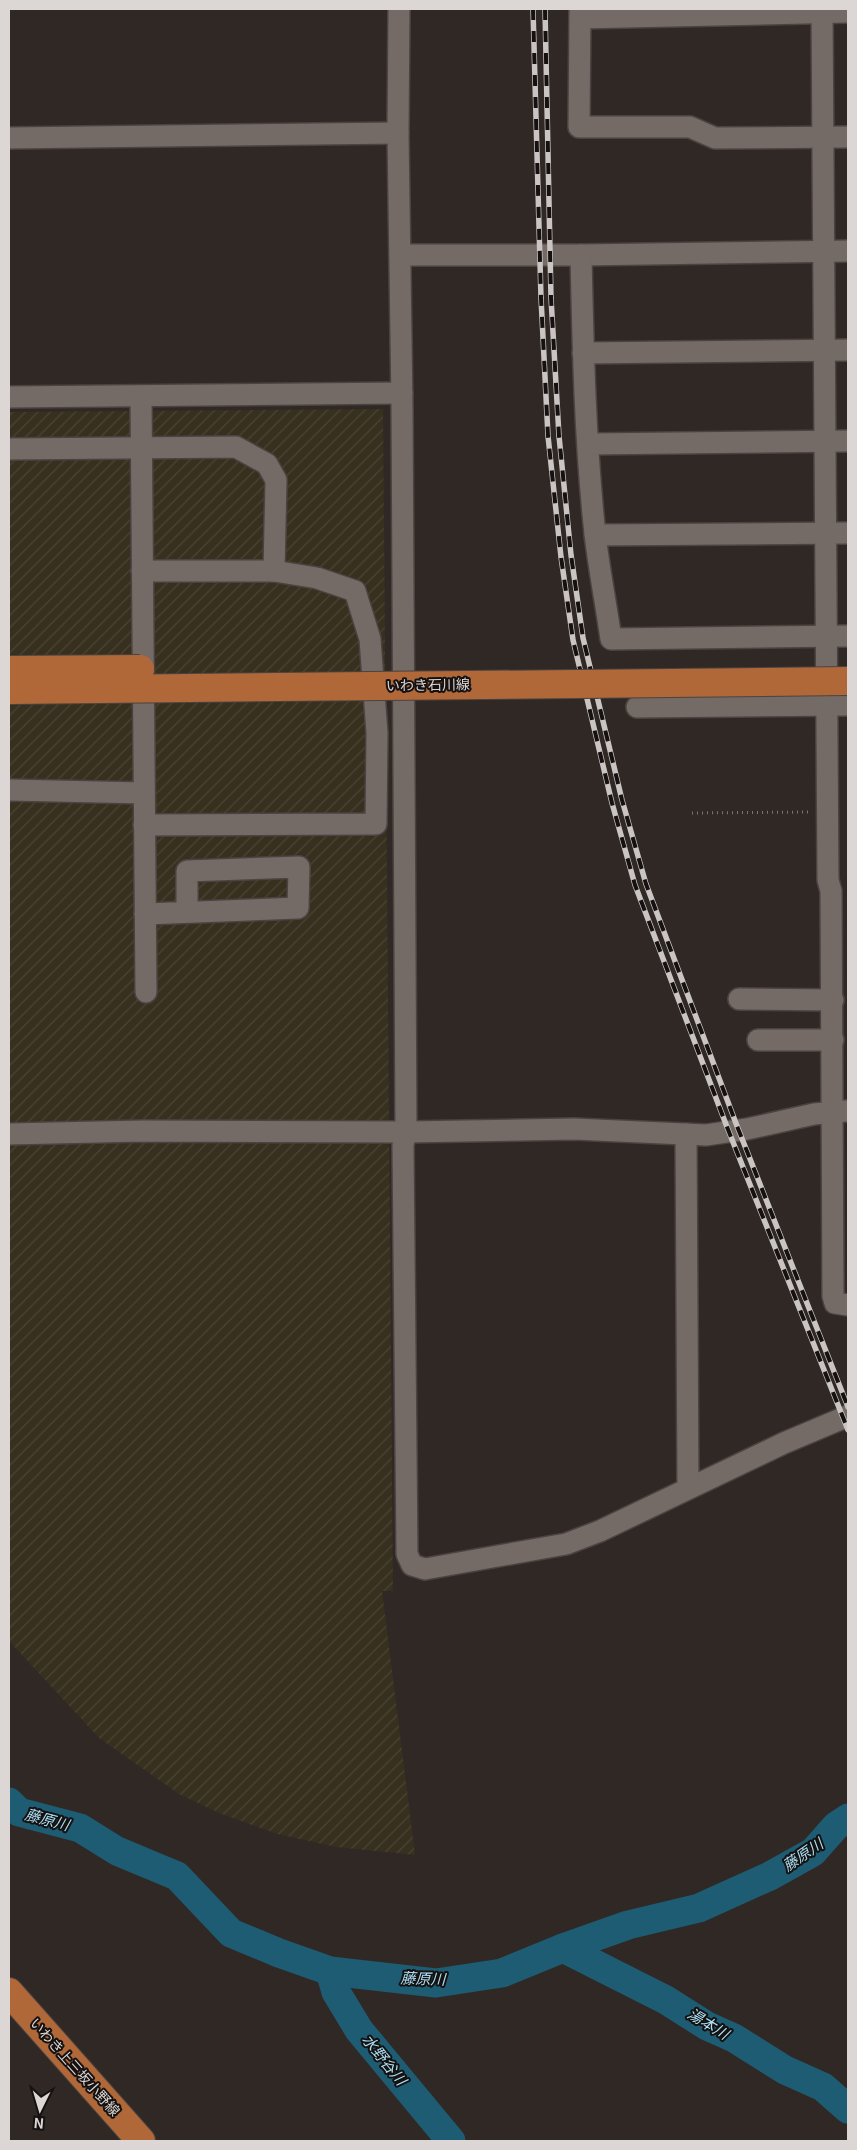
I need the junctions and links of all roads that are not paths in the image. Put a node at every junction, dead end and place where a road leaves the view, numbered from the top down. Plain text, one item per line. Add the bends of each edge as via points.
1 (399, 9) edge
2 (822, 10) edge
3 (739, 11) edge
4 (848, 12) edge
5 (580, 13) edge
6 (398, 134) junction
7 (823, 137) junction
8 (848, 137) edge
9 (9, 138) edge
10 (848, 250) edge
11 (824, 251) junction
12 (400, 255) junction
13 (581, 256) junction
14 (825, 350) junction
15 (848, 350) edge
16 (583, 353) junction
17 (402, 393) junction
18 (141, 396) junction
19 (9, 397) edge
20 (848, 440) edge
21 (826, 441) junction
22 (589, 444) junction
23 (141, 448) junction
24 (9, 450) edge
25 (827, 533) junction
26 (848, 533) edge
27 (595, 535) junction
28 (274, 570) junction
29 (142, 571) junction
30 (838, 636) edge
31 (848, 662) edge
32 (9, 670) edge
33 (848, 681) edge
34 (9, 690) edge
35 (838, 705) edge
36 (637, 707) dead end
37 (9, 790) edge
38 (144, 793) junction
39 (144, 825) junction
40 (187, 912) junction
41 (145, 914) junction
42 (146, 992) dead end
43 (739, 999) dead end
44 (832, 1000) junction
45 (758, 1040) dead end
46 (833, 1040) junction
47 (841, 1111) edge
48 (406, 1132) junction
49 (9, 1134) edge
50 (686, 1134) junction
51 (848, 1305) edge
52 (848, 1416) edge
53 (688, 1488) junction
54 (9, 1992) edge
55 (141, 2141) edge

1 - 6 street
2 - 3 street
2 - 4 street
2 - 7 street
3 - 5 street
5 - 7 street via 579,127 690,127 715,138
6 - 9 street
6 - 12 street
7 - 8 street
7 - 11 street
10 - 11 street
11 - 13 street
11 - 14 street
12 - 13 street
12 - 17 street
13 - 16 street
14 - 15 street
14 - 16 street
14 - 21 street
16 - 22 street
17 - 18 street
17 - 48 street
18 - 19 street
18 - 23 street
20 - 21 street
21 - 22 street
21 - 25 street
22 - 27 street
23 - 24 street
23 - 28 street via 236,448 267,464 276,480
23 - 29 street
25 - 26 street
25 - 27 street
25 - 30 street
27 - 30 street via 611,639
28 - 29 street
28 - 39 street via 318,578 355,592 370,639 377,733 376,824
29 - 38 street
30 - 35 street
31 - 32 main road, いわき石川線, bridge
33 - 34 main road, いわき石川線, bridge
35 - 36 street
35 - 44 street via 828,812
37 - 38 street
38 - 39 street
39 - 41 street
40 - 40 street via 298,908 299,867 187,871
40 - 41 street
41 - 42 street
43 - 44 street
44 - 46 street
45 - 46 street
46 - 47 street
47 - 50 street via 747,1129 706,1135
47 - 51 street via 833,1296 836,1303
48 - 49 street
48 - 50 street via 574,1129
48 - 53 street via 403,1144 407,1554 412,1564 425,1569 566,1544 600,1532
50 - 53 street
52 - 53 street
54 - 55 main road, いわき上三坂小野線

